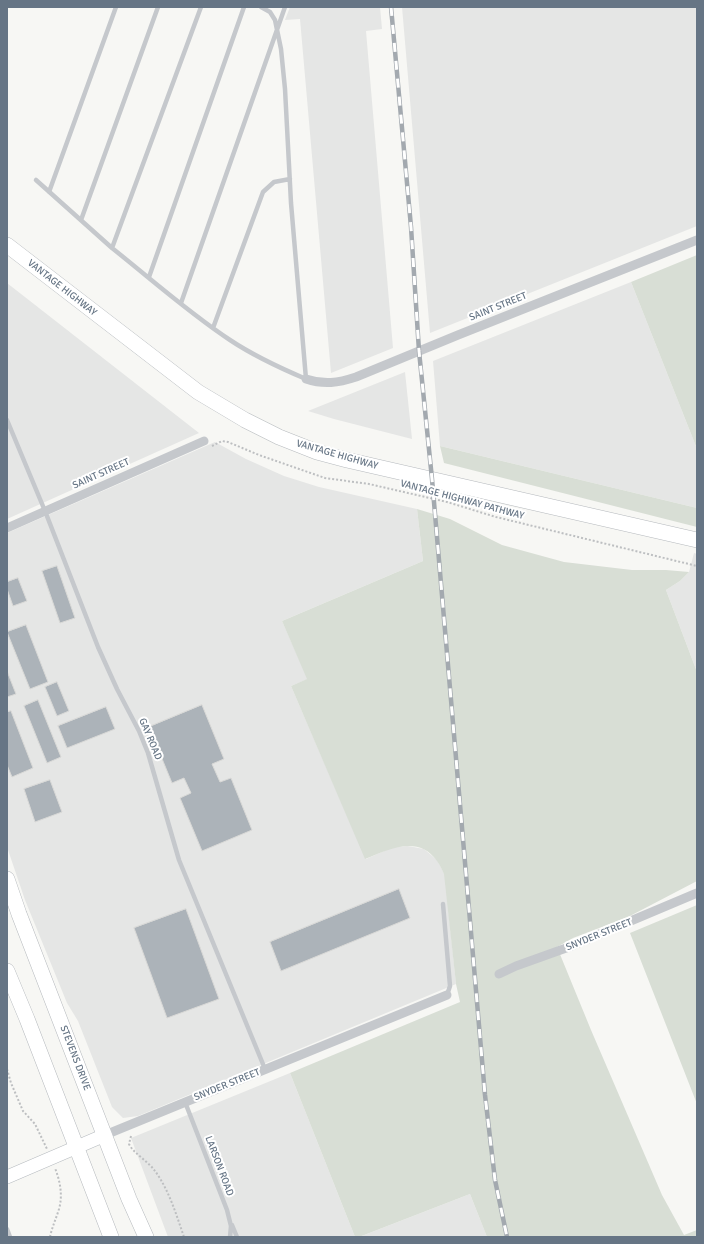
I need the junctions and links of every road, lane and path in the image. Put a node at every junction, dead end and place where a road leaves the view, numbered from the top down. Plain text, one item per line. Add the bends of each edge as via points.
1 (116, 7) edge
2 (158, 7) edge
3 (201, 7) edge
4 (244, 7) edge
5 (261, 7) edge
6 (285, 7) edge
7 (277, 28) junction
8 (290, 179) junction
9 (36, 180) dead end
10 (49, 192) junction
11 (81, 220) junction
12 (697, 240) edge
13 (7, 245) edge
14 (112, 248) junction
15 (149, 277) junction
16 (181, 303) junction
17 (213, 328) junction
18 (306, 379) junction
19 (7, 420) edge
20 (204, 441) joint
21 (46, 511) junction
22 (7, 528) edge
23 (697, 540) edge
24 (697, 566) edge
25 (7, 879) edge
26 (697, 893) edge
27 (443, 904) dead end
28 (7, 972) edge
29 (500, 974) dead end
30 (447, 995) joint
31 (265, 1069) junction
32 (7, 1078) edge
33 (11, 1083) dead end
34 (185, 1102) junction
35 (105, 1135) junction
36 (132, 1136) dead end
37 (76, 1147) junction
38 (7, 1177) edge
39 (227, 1210) junction
40 (7, 1229) edge
41 (10, 1237) edge
42 (110, 1237) edge
43 (146, 1237) edge
44 (184, 1237) edge
45 (230, 1237) edge
46 (237, 1237) edge

1 - 10 lane
2 - 11 lane
3 - 14 lane
4 - 15 lane
5 - 7 lane via 270,12
6 - 7 lane
7 - 8 lane
7 - 16 lane
8 - 17 lane via 274,182 263,192
8 - 18 lane
9 - 10 lane
10 - 11 lane
11 - 14 lane
12 - 18 street, SAINT STREET via 356,377 328,384
13 - 23 main road, VANTAGE HIGHWAY via 181,380 245,420 278,437 347,460
14 - 15 lane
15 - 16 lane
16 - 17 lane
17 - 18 lane via 261,358
19 - 21 lane, GAY ROAD
20 - 21 street, SAINT STREET
20 - 24 path, VANTAGE HIGHWAY PATHWAY via 213,446 222,441 232,443 325,478 369,484 447,502 496,517
21 - 22 street, SAINT STREET
21 - 31 lane, GAY ROAD via 101,654 148,753 179,860
25 - 35 main road, STEVENS DRIVE
26 - 29 street, SNYDER STREET via 569,948
27 - 30 lane via 450,986
28 - 37 main road
30 - 31 street, SNYDER STREET
31 - 34 street, SNYDER STREET
32 - 33 path
34 - 35 street, SNYDER STREET
34 - 39 lane, LARSON ROAD
35 - 37 street, SNYDER STREET
35 - 43 main road, STEVENS DRIVE
36 - 44 path via 129,1144 131,1148 146,1160 164,1185
37 - 38 street, SNYDER STREET
37 - 42 main road
39 - 45 lane, LARSON ROAD via 231,1226
39 - 46 lane
40 - 41 lane

